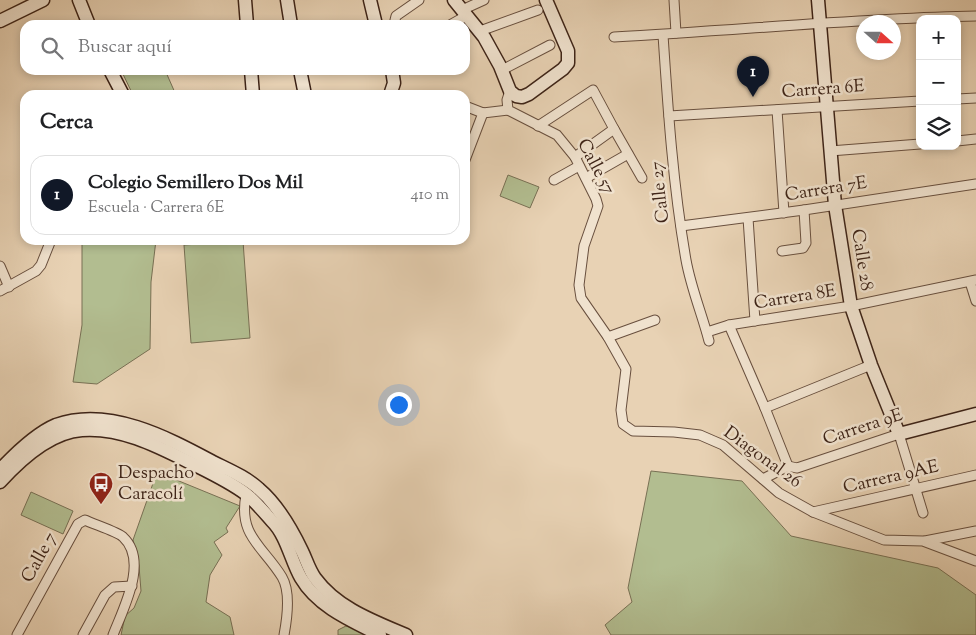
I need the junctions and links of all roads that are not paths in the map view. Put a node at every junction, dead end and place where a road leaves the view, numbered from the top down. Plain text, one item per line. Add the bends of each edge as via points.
1 (43, 0) edge
2 (79, 0) edge
3 (245, 0) edge
4 (287, 0) edge
5 (370, 0) edge
6 (419, 0) edge
7 (484, 0) edge
8 (674, 0) edge
9 (818, 0) edge
10 (542, 5) edge
11 (461, 9) edge
12 (976, 16) edge
13 (87, 20) edge
14 (247, 20) edge
15 (290, 20) edge
16 (375, 20) edge
17 (394, 20) edge
18 (453, 20) edge
19 (0, 21) edge
20 (819, 22) junction
21 (480, 31) junction
22 (676, 33) junction
23 (663, 35) junction
24 (614, 38) dead end
25 (550, 45) dead end
26 (502, 70) junction
27 (113, 75) edge
28 (251, 75) edge
29 (301, 75) edge
30 (393, 75) edge
31 (120, 90) edge
32 (253, 90) edge
33 (304, 90) edge
34 (392, 90) edge
35 (510, 91) junction
36 (976, 98) edge
37 (961, 99) edge
38 (916, 101) edge
39 (825, 106) junction
40 (470, 108) edge
41 (508, 110) junction
42 (777, 110) junction
43 (483, 113) junction
44 (669, 116) junction
45 (538, 126) junction
46 (614, 129) junction
47 (976, 139) edge
48 (961, 141) edge
49 (916, 144) edge
50 (470, 147) edge
51 (830, 151) junction
52 (628, 154) junction
53 (577, 161) junction
54 (586, 178) junction
55 (642, 178) dead end
56 (554, 180) dead end
57 (976, 184) edge
58 (835, 205) junction
59 (804, 210) junction
60 (784, 213) junction
61 (748, 218) junction
62 (681, 226) junction
63 (49, 245) edge
64 (584, 246) joint
65 (782, 251) dead end
66 (0, 266) edge
67 (973, 281) edge
68 (9, 287) junction
69 (0, 291) edge
70 (976, 300) edge
71 (851, 306) junction
72 (655, 320) dead end
73 (756, 321) junction
74 (729, 326) junction
75 (608, 337) junction
76 (708, 337) joint
77 (871, 364) junction
78 (765, 408) junction
79 (976, 414) edge
80 (899, 434) junction
81 (788, 466) junction
82 (0, 470) edge
83 (976, 475) edge
84 (763, 479) junction
85 (0, 482) edge
86 (916, 489) junction
87 (246, 495) junction
88 (813, 512) junction
89 (923, 513) dead end
90 (976, 531) edge
91 (923, 541) junction
92 (976, 561) edge
93 (132, 586) junction
94 (17, 635) edge
95 (82, 635) edge
96 (113, 635) edge
97 (284, 635) edge
98 (380, 635) edge
99 (406, 635) edge

1 - 19 main road
2 - 13 main road
3 - 14 main road
4 - 15 main road
5 - 16 main road
6 - 17 street
7 - 11 street
8 - 22 street
9 - 20 main road, Calle 28
10 - 21 street
10 - 35 main road via 568,51 568,63 529,94 522,97
11 - 18 street
11 - 21 main road
12 - 20 street
20 - 22 street
20 - 39 main road, Calle 28
21 - 26 main road
22 - 23 street
23 - 24 street
23 - 44 street, Calle 27
25 - 26 street
26 - 35 main road
27 - 31 main road
28 - 32 main road
29 - 33 main road
30 - 34 main road
35 - 41 street
36 - 37 street
38 - 39 street, Carrera 6E
39 - 42 street, Carrera 6E
39 - 51 main road, Calle 28
40 - 43 street
41 - 43 street
41 - 45 street, Calle 57
42 - 44 street, Carrera 6E
42 - 60 street
43 - 50 street
44 - 62 street, Calle 27
45 - 46 street via 593,90
45 - 53 street, Calle 57 via 558,135
46 - 52 street
46 - 53 street
47 - 48 street
49 - 51 street
51 - 58 main road, Calle 28
52 - 54 street
52 - 55 street
53 - 54 street, Calle 57
53 - 56 street
54 - 64 street, Calle 57 via 598,206
57 - 58 street, Carrera 7E
58 - 59 street, Carrera 7E
58 - 71 main road, Calle 28
59 - 60 street, Carrera 7E
59 - 65 street via 805,246
60 - 61 street, Carrera 7E
61 - 62 street, Carrera 7E
61 - 73 street
62 - 76 street, Calle 27 via 688,271
63 - 68 street via 36,271
64 - 75 street, Diagonal 26 via 579,285 581,298
66 - 68 street
67 - 70 street
67 - 71 street, Carrera 8E
68 - 69 street
71 - 73 street, Carrera 8E
71 - 77 main road, Calle 28
72 - 75 street
73 - 74 street, Carrera 8E
74 - 76 street, Carrera 8E
74 - 78 street
75 - 84 street, Diagonal 26 via 626,369 621,410 623,424 633,431 700,435 723,445
77 - 78 street
77 - 80 main road, Calle 28
78 - 81 street
79 - 80 main road, Carrera 9E
80 - 81 street, Carrera 9E via 797,468
80 - 86 street, Calle 28
81 - 84 street, Carrera 9E
82 - 99 main road via 32,440 56,426 86,419 119,422 173,441 259,488 290,527 314,576 336,600
83 - 86 street, Carrera 9AE
84 - 88 street, Diagonal 26 via 779,493
85 - 87 main road via 42,446 62,435 81,430 109,431 152,444
86 - 88 street, Carrera 9AE
86 - 89 street, Calle 28
87 - 97 street via 245,521 249,533 283,579 287,598
87 - 98 main road via 275,523 302,580 324,604
88 - 91 street, Diagonal 26 via 884,540
90 - 91 street
91 - 92 street, Diagonal 26
93 - 94 street, Calle 7 via 135,569 132,551 123,537 85,520 78,524
93 - 95 street via 114,587 105,595
93 - 96 street

